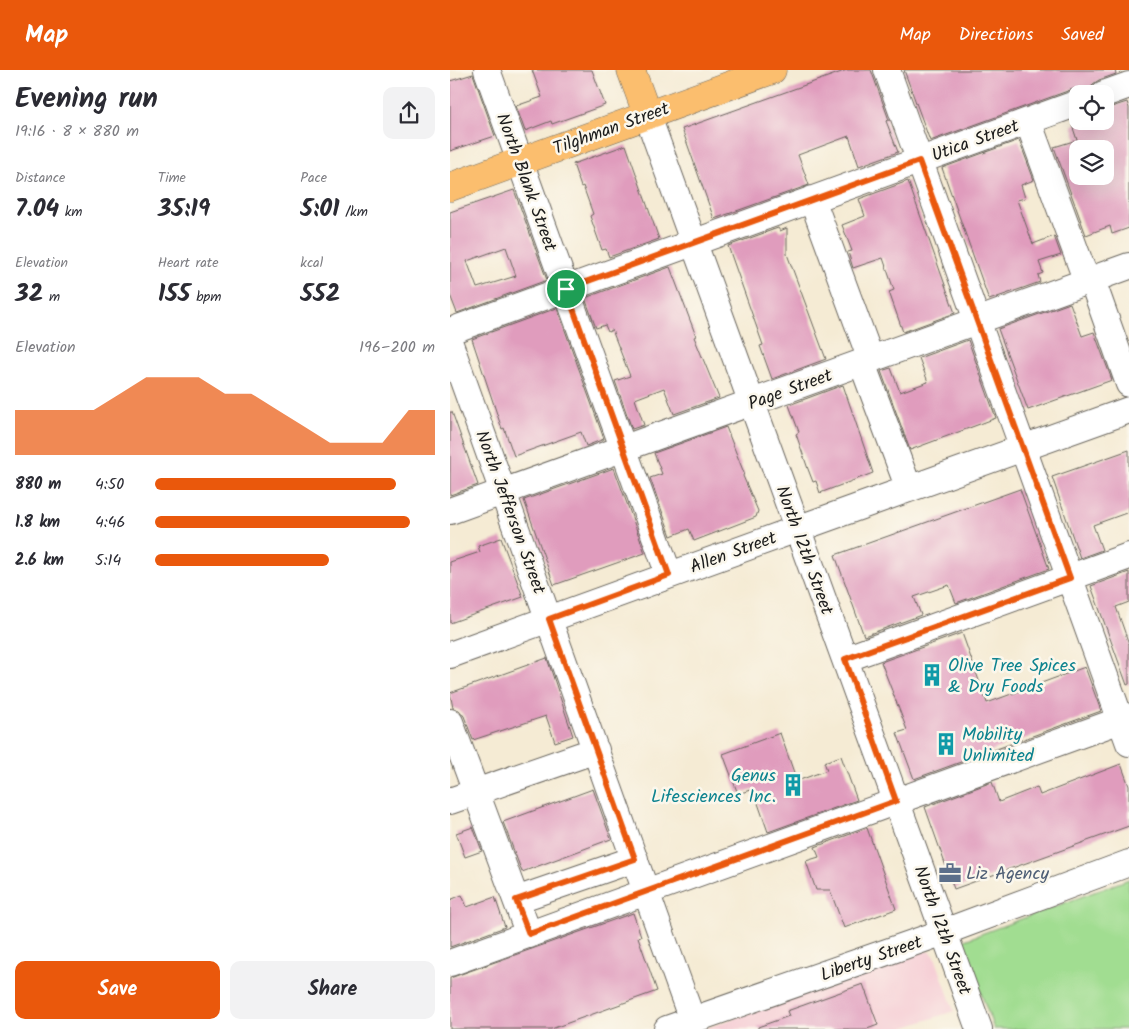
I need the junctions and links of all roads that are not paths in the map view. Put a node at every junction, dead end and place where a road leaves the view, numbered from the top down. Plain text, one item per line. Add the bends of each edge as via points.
1 (487, 70) edge
2 (631, 70) edge
3 (772, 70) edge
4 (887, 70) edge
5 (1129, 85) edge
6 (1114, 90) edge
7 (1069, 106) edge
8 (647, 114) junction
9 (1028, 121) junction
10 (919, 161) junction
11 (519, 162) junction
12 (450, 187) edge
13 (812, 199) junction
14 (693, 242) junction
15 (1129, 266) edge
16 (1089, 281) junction
17 (566, 289) junction
18 (978, 321) junction
19 (450, 331) edge
20 (450, 344) edge
21 (866, 362) junction
22 (1129, 384) edge
23 (751, 402) junction
24 (1129, 410) edge
25 (1023, 448) junction
26 (623, 449) junction
27 (909, 489) junction
28 (504, 492) junction
29 (450, 511) edge
30 (797, 529) junction
31 (1129, 556) edge
32 (669, 575) junction
33 (1070, 578) junction
34 (549, 619) junction
35 (450, 655) edge
36 (845, 659) junction
37 (450, 722) edge
38 (1126, 726) edge
39 (596, 750) junction
40 (476, 792) junction
41 (450, 801) edge
42 (896, 801) junction
43 (635, 859) junction
44 (1129, 863) edge
45 (647, 892) junction
46 (516, 900) junction
47 (944, 932) junction
48 (529, 934) junction
49 (450, 963) edge
50 (692, 1020) junction
51 (667, 1029) edge
52 (979, 1029) edge

1 - 11 street, North Blank Street
2 - 8 main road, North 12th Street
3 - 8 main road, Tilghman Street
4 - 10 street
5 - 6 street
7 - 9 street, Utica Street
8 - 11 main road, Tilghman Street
8 - 14 street, North 12th Street
9 - 10 street, Utica Street
9 - 16 street
10 - 13 street, Utica Street
10 - 18 street
11 - 12 main road, Tilghman Street
11 - 17 street, North Blank Street
13 - 14 street, Utica Street
13 - 21 street
14 - 17 street, Utica Street
14 - 23 street, North 12th Street
15 - 16 street, Page Street
16 - 18 street, Page Street
16 - 22 street
17 - 19 street, Utica Street
17 - 26 street, North Blank Street
18 - 21 street, Page Street
18 - 25 street
20 - 28 street, North Jefferson Street
21 - 23 street, Page Street
21 - 27 street
23 - 26 street, Page Street
23 - 30 street, North 12th Street
24 - 25 street, Allen Street
25 - 27 street, Allen Street
25 - 33 street
26 - 28 street, Page Street
26 - 32 street, North Blank Street
27 - 30 street, Allen Street
28 - 29 street, Page Street
28 - 34 street, North Jefferson Street
30 - 32 street, Allen Street
30 - 36 street, North 12th Street
31 - 33 street
32 - 34 street, Allen Street
33 - 36 street
33 - 38 street
34 - 35 street, Allen Street
34 - 39 street, North Jefferson Street
36 - 42 street, North 12th Street
37 - 40 street
38 - 42 street
39 - 40 street
39 - 43 street, North Jefferson Street
40 - 41 street
40 - 46 street
42 - 45 street
42 - 47 street, North 12th Street
43 - 45 street, North Jefferson Street
43 - 46 street
44 - 47 street, Liberty Street
45 - 48 street
45 - 50 street, North Jefferson Street
46 - 48 street
47 - 50 street, Liberty Street
47 - 52 street, North 12th Street
48 - 49 street
50 - 51 street, Liberty Street

